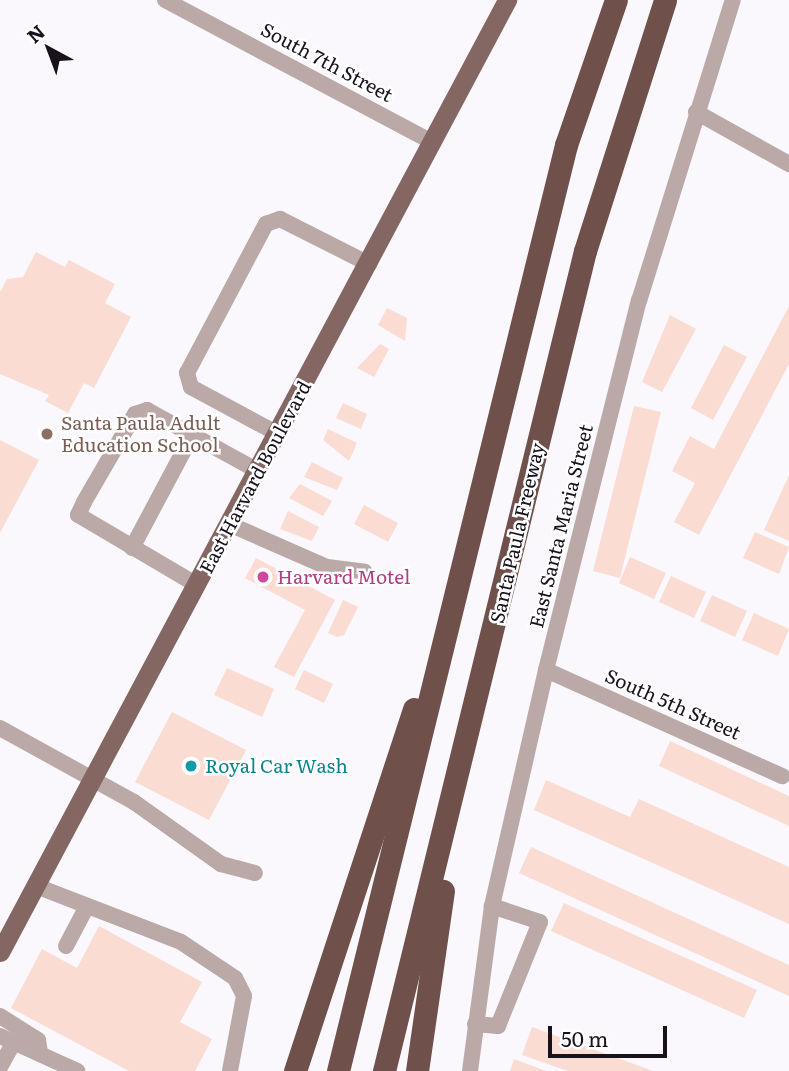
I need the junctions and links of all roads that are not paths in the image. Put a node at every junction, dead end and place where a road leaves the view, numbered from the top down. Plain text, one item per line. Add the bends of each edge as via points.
1 (165, 0) edge
2 (507, 0) edge
3 (616, 0) edge
4 (665, 0) edge
5 (733, 0) edge
6 (696, 112) junction
7 (432, 142) junction
8 (789, 164) edge
9 (369, 264) junction
10 (278, 434) junction
11 (192, 435) junction
12 (258, 471) junction
13 (229, 524) junction
14 (132, 548) junction
15 (365, 572) dead end
16 (197, 585) junction
17 (438, 666) junction
18 (546, 670) junction
19 (0, 728) edge
20 (782, 776) dead end
21 (94, 778) junction
22 (458, 783) junction
23 (255, 873) dead end
24 (36, 886) junction
25 (87, 906) junction
26 (492, 906) junction
27 (66, 946) dead end
28 (0, 953) edge
29 (0, 1016) edge
30 (475, 1024) junction
31 (6, 1040) edge
32 (40, 1052) junction
33 (0, 1067) edge
34 (77, 1071) edge
35 (230, 1071) edge
36 (295, 1071) edge
37 (338, 1071) edge
38 (384, 1071) edge
39 (417, 1071) edge
40 (470, 1071) edge

1 - 7 street, South 7th Street
2 - 7 main road, East Harvard Boulevard
3 - 17 highway via 566,145
4 - 22 highway, Santa Paula Freeway via 585,251
5 - 6 street, East Santa Maria Street
6 - 8 street
6 - 18 street, East Santa Maria Street via 639,301
7 - 9 main road, East Harvard Boulevard
9 - 10 main road, East Harvard Boulevard
9 - 10 street via 280,219 266,224 187,373 191,387
10 - 12 main road, East Harvard Boulevard
11 - 12 street
11 - 14 street
11 - 14 street via 147,410 135,414 84,502 78,515
12 - 13 main road, East Harvard Boulevard
13 - 15 street via 327,567
13 - 16 main road, East Harvard Boulevard
14 - 16 street
16 - 21 main road, East Harvard Boulevard
17 - 36 highway via 411,714
17 - 37 highway
18 - 20 street, South 5th Street
18 - 26 street, East Santa Maria Street
19 - 21 street
21 - 23 street via 221,864
21 - 24 main road, East Harvard Boulevard
22 - 38 highway, Santa Paula Freeway
22 - 39 highway
24 - 25 street
24 - 28 main road, East Harvard Boulevard
25 - 27 street
25 - 35 street via 181,942 235,978 244,996
26 - 30 street, East Santa Maria Street
26 - 30 street via 540,922 498,1026
29 - 32 street via 38,1040
30 - 40 street, East Santa Maria Street
31 - 32 street
31 - 33 street
32 - 34 street

